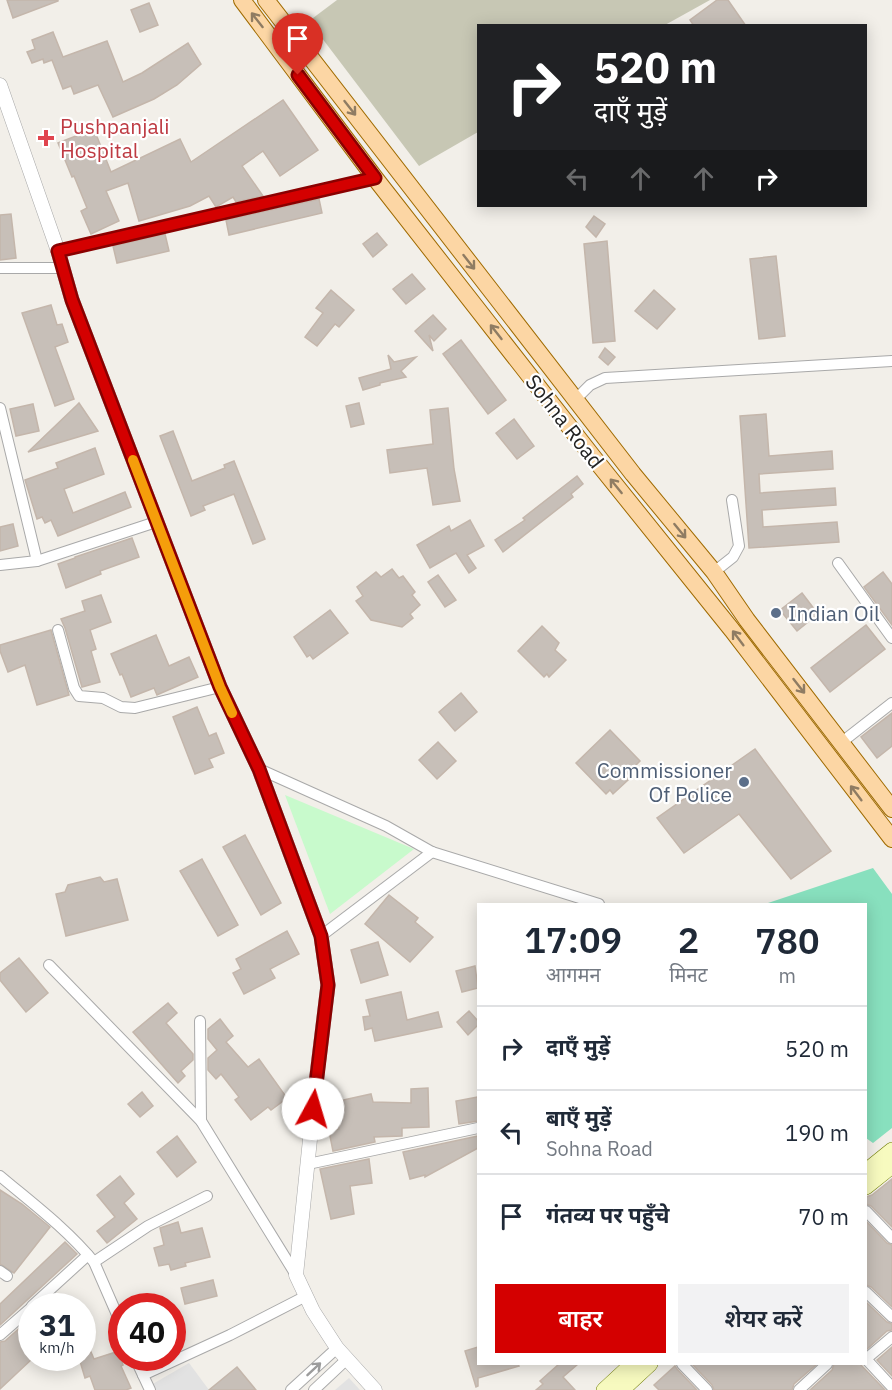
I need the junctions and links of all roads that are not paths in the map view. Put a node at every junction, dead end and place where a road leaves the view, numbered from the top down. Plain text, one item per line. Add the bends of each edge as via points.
1 (242, 0) edge
2 (266, 0) edge
3 (0, 84) edge
4 (375, 178) junction
5 (58, 251) junction
6 (0, 268) edge
7 (63, 268) junction
8 (892, 361) edge
9 (575, 400) junction
10 (0, 408) edge
11 (732, 500) dead end
12 (156, 522) junction
13 (37, 561) junction
14 (838, 563) dead end
15 (0, 565) edge
16 (714, 572) junction
17 (58, 630) dead end
18 (892, 638) edge
19 (220, 687) junction
20 (892, 703) edge
21 (842, 742) junction
22 (259, 769) junction
23 (888, 815) edge
24 (892, 839) edge
25 (432, 852) junction
26 (597, 903) edge
27 (321, 936) junction
28 (49, 965) dead end
29 (200, 1021) dead end
30 (201, 1121) junction
31 (477, 1128) edge
32 (892, 1150) edge
33 (308, 1164) junction
34 (892, 1166) edge
35 (867, 1170) edge
36 (0, 1176) edge
37 (867, 1186) edge
38 (207, 1196) dead end
39 (867, 1212) edge
40 (892, 1238) edge
41 (91, 1259) junction
42 (296, 1275) junction
43 (49, 1293) edge
44 (867, 1294) edge
45 (108, 1296) edge
46 (306, 1296) junction
47 (892, 1317) edge
48 (18, 1319) edge
49 (0, 1335) edge
50 (892, 1337) edge
51 (337, 1348) junction
52 (867, 1358) edge
53 (347, 1359) junction
54 (867, 1360) edge
55 (631, 1365) edge
56 (649, 1365) edge
57 (683, 1365) edge
58 (826, 1365) edge
59 (141, 1371) edge
60 (143, 1375) junction
61 (888, 1387) edge
62 (150, 1390) edge
63 (291, 1390) edge
64 (314, 1390) edge
65 (375, 1390) edge
66 (604, 1390) edge
67 (622, 1390) edge
68 (707, 1390) edge
69 (799, 1390) edge

4 -> 1 main road, Sohna Road
2 -> 9 main road, Sohna Road
3 - 5 street
4 - 5 street
23 -> 4 main road, Sohna Road via 598,464
5 - 7 street
6 - 7 street
7 - 12 street
8 - 9 street via 606,378 590,385
9 -> 16 main road, Sohna Road
10 - 13 street
11 - 16 street via 739,546 733,557
12 - 13 street
12 - 19 street
13 - 15 street
14 - 18 street
16 -> 21 main road, Sohna Road
17 - 19 street via 79,696 103,698 135,708
19 - 22 street
20 - 21 street
21 - 23 main road, Sohna Road
22 - 25 street via 386,826
22 - 27 street
23 - 24 main road, Sohna Road
25 - 26 street
25 - 27 street
27 - 33 street via 328,985
28 - 30 street
29 - 30 street
30 - 42 street
31 - 33 street
32 - 35 main road
33 - 42 street
34 - 37 main road
36 - 41 street
38 - 41 street
39 - 40 street
41 - 43 street
41 - 45 street
42 - 46 street
44 - 47 street
46 - 51 street
46 - 60 street
48 - 49 street
50 - 52 street
51 - 53 street
63 -> 51 street
53 - 64 street
53 - 65 street
54 - 61 street
55 - 66 main road
56 - 67 main road
57 - 68 street
58 - 69 street
59 - 60 street
60 - 62 street

